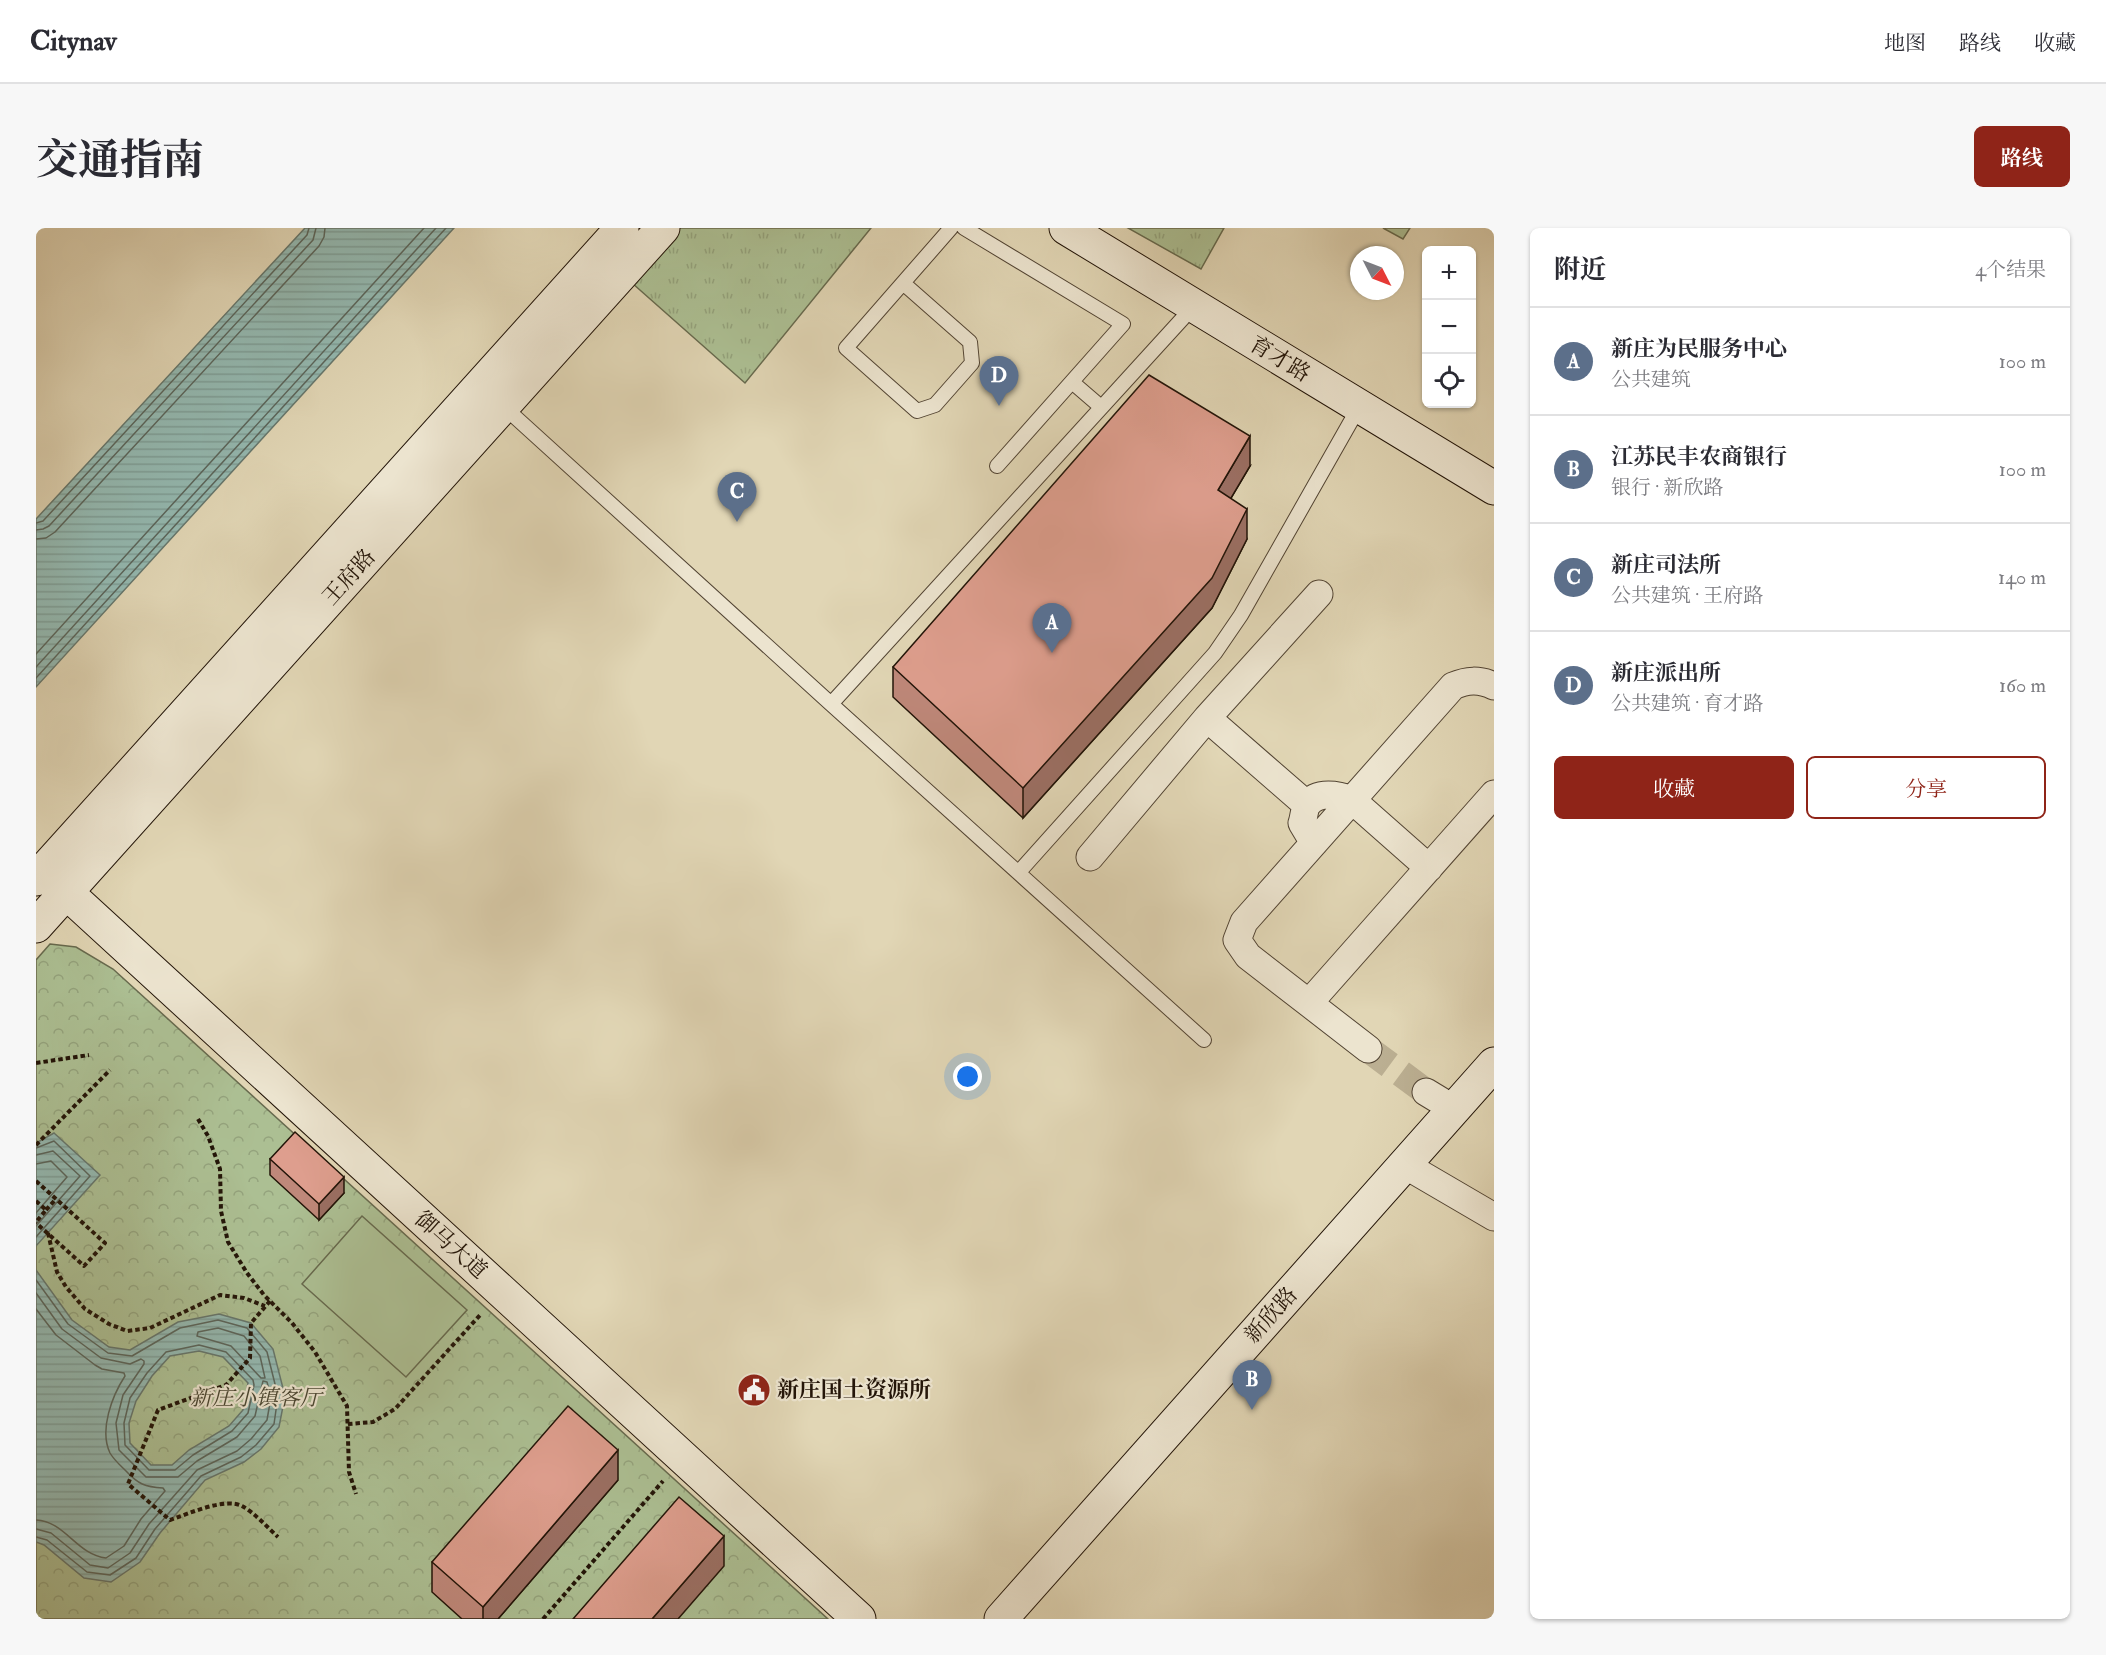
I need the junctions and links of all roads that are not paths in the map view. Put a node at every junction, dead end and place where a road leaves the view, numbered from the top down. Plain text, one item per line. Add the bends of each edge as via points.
1 (622, 228) edge
2 (663, 228) edge
3 (951, 228) edge
4 (1066, 228) edge
5 (973, 230) edge
6 (903, 283) junction
7 (1194, 306) junction
8 (1072, 382) junction
9 (492, 396) junction
10 (1101, 407) junction
11 (1359, 407) junction
12 (998, 466) dead end
13 (1494, 488) edge
14 (1318, 594) dead end
15 (1494, 686) edge
16 (831, 704) junction
17 (1207, 718) junction
18 (1494, 794) edge
19 (1352, 800) junction
20 (1307, 805) junction
21 (1314, 843) junction
22 (1090, 857) dead end
23 (1429, 868) junction
24 (1019, 872) junction
25 (48, 881) edge
26 (36, 926) edge
27 (1309, 1003) junction
28 (1204, 1040) dead end
29 (1368, 1048) tunnel mouth
30 (1494, 1064) edge
31 (1426, 1092) tunnel mouth
32 (1454, 1109) junction
33 (1405, 1165) junction
34 (1494, 1217) edge
35 (860, 1619) edge
36 (1001, 1619) edge

1 - 9 street, 王府路
2 - 9 street, 王府路
3 - 6 lane
4 - 7 street, 育才路
5 - 8 lane via 1123,324
6 - 6 lane via 846,348 917,411 935,405 972,363 970,342
7 - 10 lane
7 - 11 street, 育才路
8 - 10 lane
8 - 12 lane
9 - 16 lane
9 - 25 street, 王府路
10 - 16 lane
11 - 13 street, 育才路
11 - 24 lane via 1241,615 1215,653
14 - 17 street
15 - 19 street via 1467,680 1453,686
16 - 24 lane
17 - 20 street
17 - 22 street
18 - 23 street
19 - 20 street via 1337,795 1318,797
19 - 21 street
19 - 23 street
20 - 21 street via 1302,824
21 - 27 street via 1244,922 1237,940 1248,956
23 - 27 street
24 - 28 lane
25 - 26 street, 王府路
25 - 35 street, 御马大道
27 - 29 street
30 - 32 street, 新欣路
31 - 32 street
32 - 33 street, 新欣路
33 - 34 street
33 - 36 street, 新欣路

